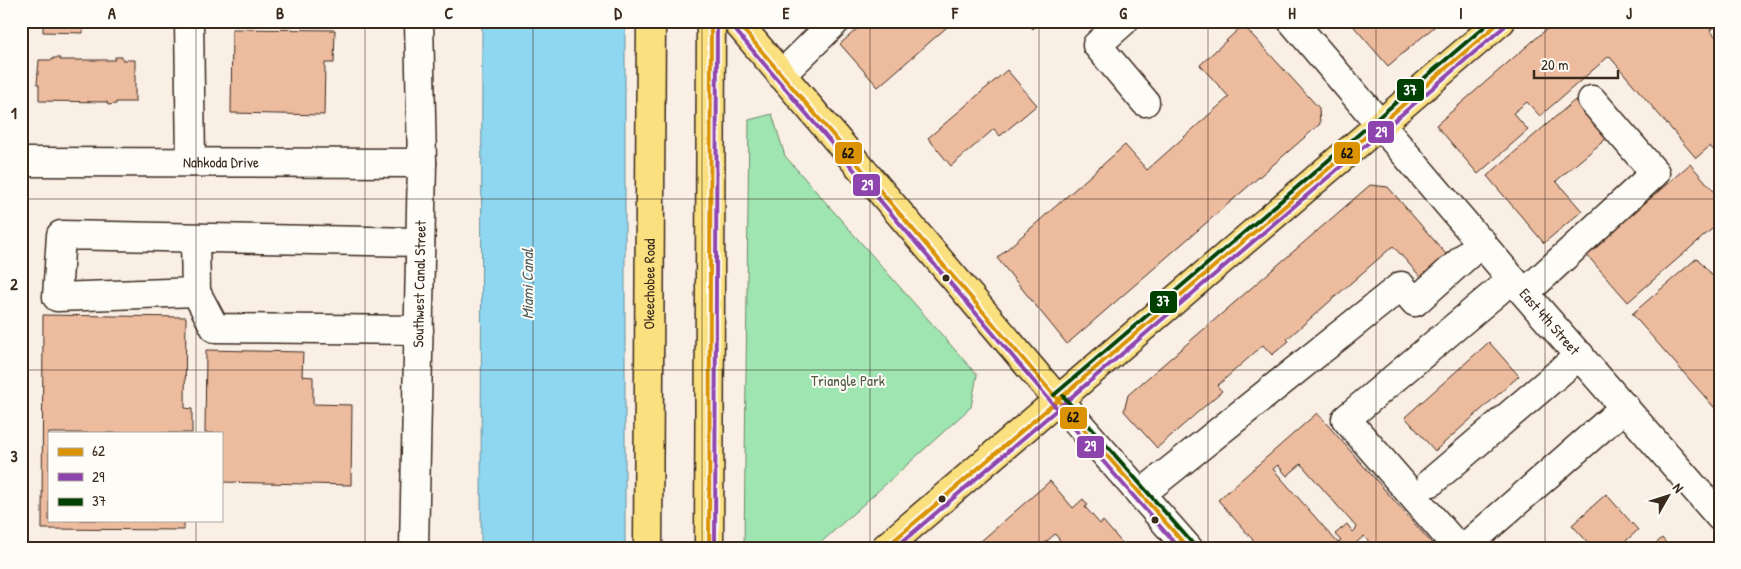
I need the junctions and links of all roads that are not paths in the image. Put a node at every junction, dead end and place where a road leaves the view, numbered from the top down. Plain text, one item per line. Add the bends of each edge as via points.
1 (189, 21) edge
2 (419, 21) edge
3 (652, 21) edge
4 (711, 21) edge
5 (736, 21) edge
6 (836, 21) edge
7 (1124, 21) edge
8 (1292, 21) edge
9 (1500, 21) edge
10 (781, 75) junction
11 (1592, 100) dead end
12 (1145, 102) dead end
13 (1381, 125) junction
14 (21, 162) edge
15 (191, 162) junction
16 (422, 163) junction
17 (195, 238) junction
18 (420, 242) junction
19 (1482, 242) junction
20 (1519, 286) junction
21 (196, 292) junction
22 (419, 330) junction
23 (1580, 355) junction
24 (1058, 400) junction
25 (1625, 407) junction
26 (1431, 482) dead end
27 (1141, 494) junction
28 (1720, 516) edge
29 (414, 548) edge
30 (648, 548) edge
31 (709, 548) edge
32 (885, 548) edge
33 (1188, 548) edge
34 (1458, 548) edge
35 (1464, 548) edge

1 - 15 street
2 - 16 street, Southwest Canal Street
3 - 30 main road, Okeechobee Road
4 - 31 main road
5 - 10 main road
6 - 10 street
7 - 12 street via 1097,45
8 - 13 street, East 4th Street
9 - 13 main road
10 - 24 main road
11 - 20 street via 1655,173
13 - 19 street, East 4th Street
13 - 24 main road
14 - 15 street, Nahkoda Drive
15 - 16 street, Nahkoda Drive
16 - 18 street, Southwest Canal Street
17 - 18 street
17 - 21 street
17 - 21 street via 61,235 57,297
18 - 22 street, Southwest Canal Street
19 - 20 street, East 4th Street
19 - 27 street via 1415,302 1401,286
20 - 23 street, East 4th Street
20 - 34 street via 1346,419
21 - 22 street via 215,328
22 - 29 street, Southwest Canal Street
23 - 25 street, East 4th Street
23 - 26 street
24 - 27 street
24 - 32 main road
25 - 28 street, East 4th Street
25 - 35 street
27 - 33 street

